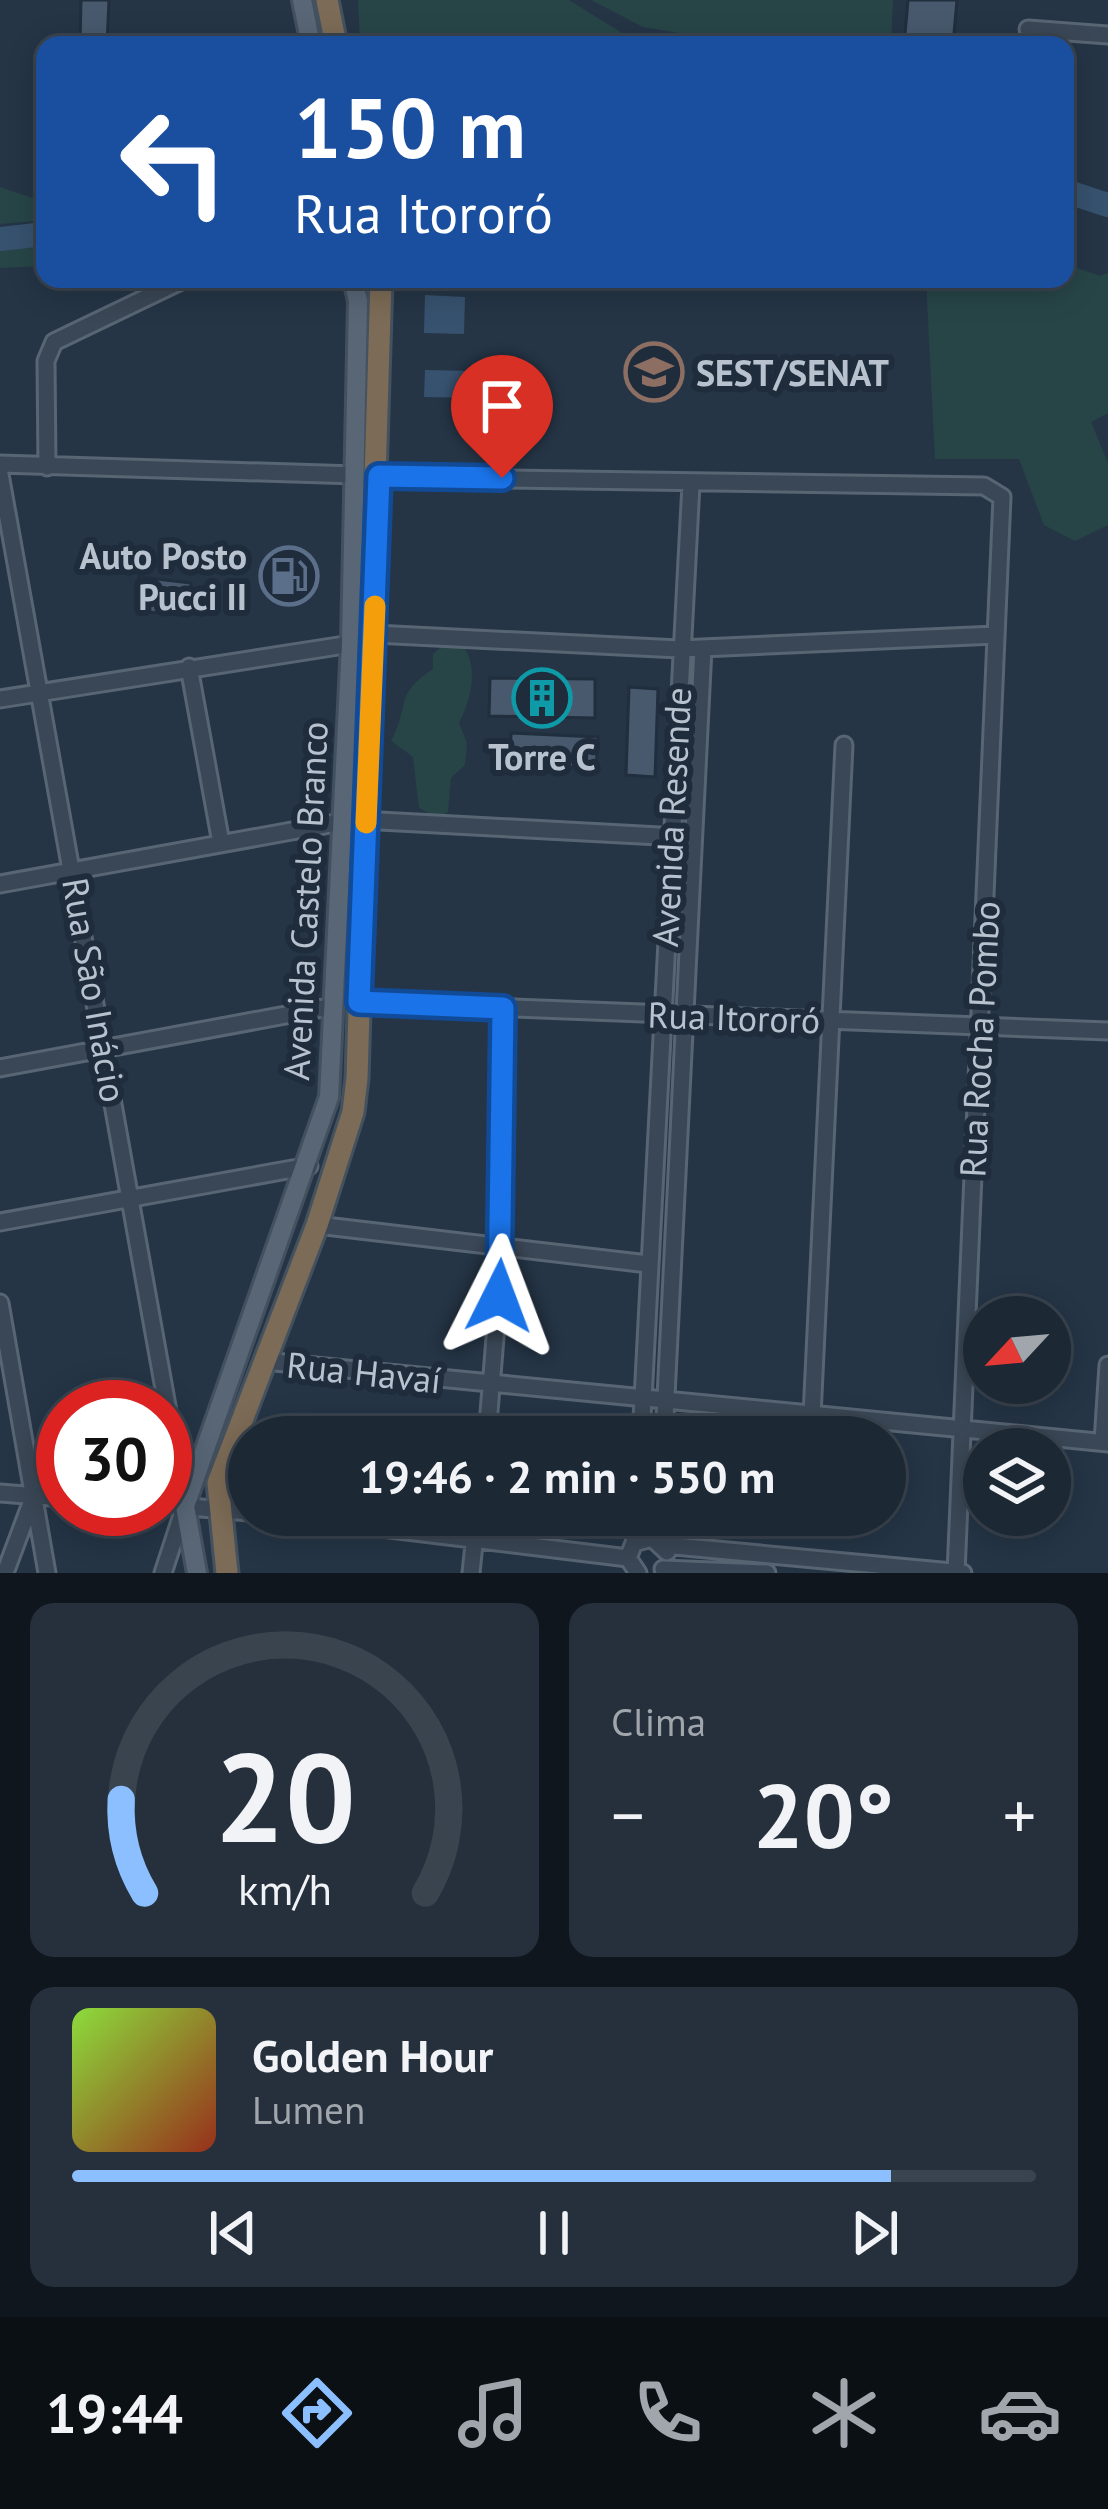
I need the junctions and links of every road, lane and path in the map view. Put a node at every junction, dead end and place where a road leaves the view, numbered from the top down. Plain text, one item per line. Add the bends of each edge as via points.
1 (302, 0) edge
2 (327, 0) edge
3 (1028, 29) dead end
4 (334, 35) edge
5 (1108, 35) edge
6 (309, 36) edge
7 (165, 288) edge
8 (355, 288) edge
9 (380, 288) edge
10 (0, 464) edge
11 (47, 467) junction
12 (0, 474) edge
13 (368, 476) junction
14 (692, 484) junction
15 (374, 634) junction
16 (996, 635) junction
17 (351, 644) junction
18 (703, 648) junction
19 (679, 649) junction
20 (189, 667) junction
21 (39, 692) junction
22 (0, 699) edge
23 (844, 745) dead end
24 (344, 776) junction
25 (366, 820) junction
26 (341, 822) junction
27 (671, 836) junction
28 (693, 838) junction
29 (221, 843) junction
30 (74, 868) junction
31 (0, 884) edge
32 (359, 1002) junction
33 (334, 1006) junction
34 (503, 1008) junction
35 (662, 1014) junction
36 (684, 1015) junction
37 (831, 1020) junction
38 (980, 1026) junction
39 (1108, 1030) edge
40 (107, 1048) junction
41 (0, 1068) edge
42 (309, 1166) junction
43 (128, 1199) junction
44 (0, 1222) edge
45 (317, 1225) junction
46 (502, 1251) junction
47 (648, 1264) junction
48 (0, 1303) edge
49 (645, 1333) junction
50 (668, 1335) junction
51 (265, 1361) junction
52 (1108, 1365) edge
53 (156, 1380) edge
54 (494, 1385) junction
55 (642, 1401) junction
56 (665, 1402) junction
57 (490, 1416) edge
58 (642, 1416) edge
59 (665, 1416) edge
60 (812, 1416) joint
61 (906, 1424) edge
62 (960, 1429) junction
63 (1106, 1443) edge
64 (192, 1463) edge
65 (0, 1493) edge
66 (34, 1496) junction
67 (192, 1507) edge
68 (218, 1508) junction
69 (228, 1509) edge
70 (170, 1536) edge
71 (185, 1536) edge
72 (449, 1536) edge
73 (474, 1536) edge
74 (662, 1536) edge
75 (474, 1539) junction
76 (662, 1544) junction
77 (633, 1560) edge
78 (661, 1571) edge
79 (5, 1573) edge
80 (46, 1573) edge
81 (163, 1573) edge
82 (197, 1573) edge
83 (227, 1573) edge
84 (471, 1573) edge
85 (767, 1573) edge
86 (956, 1573) edge
87 (966, 1573) edge

1 - 6 main road
2 - 4 highway
3 - 5 street
7 - 11 street via 54,342 46,361
8 - 13 main road, Avenida Castelo Branco
9 - 13 highway, Avenida Castelo Branco
10 - 11 street
11 - 13 street
12 - 21 street, Rua São Inácio
13 - 14 street
13 - 15 highway, Avenida Castelo Branco
13 - 17 main road, Avenida Castelo Branco
14 - 16 street, Rua Rocha Pombo via 995,488 1004,506
14 - 19 street, Avenida Resende
15 - 19 street
15 - 25 highway, Avenida Castelo Branco
16 - 18 street
16 - 38 street, Rua Rocha Pombo
17 - 20 street
17 - 24 main road, Avenida Castelo Branco
18 - 19 street
18 - 28 street, Avenida Resende
19 - 27 street, Avenida Resende
20 - 21 street
20 - 29 street
21 - 22 street
21 - 30 street, Rua São Inácio
23 - 37 street
24 - 25 street via 355,815
24 - 26 main road, Avenida Castelo Branco
25 - 27 street
25 - 32 highway, Avenida Castelo Branco
26 - 29 street
26 - 33 main road, Avenida Castelo Branco
27 - 28 street
27 - 35 street, Avenida Resende
28 - 36 street, Avenida Resende
29 - 30 street
30 - 31 street
30 - 40 street, Rua São Inácio
32 - 34 street, Rua Itororó
32 - 45 highway, Avenida Castelo Branco via 353,1112
33 - 40 street
33 - 42 main road, Avenida Castelo Branco via 329,1097
34 - 35 street, Rua Itororó
34 - 46 street
35 - 36 street, Rua Itororó
35 - 47 street, Avenida Resende
36 - 37 street, Rua Itororó
36 - 50 street, Avenida Resende
37 - 38 street, Rua Itororó
37 - 60 street
38 - 39 street, Rua Itororó
38 - 62 street, Rua Rocha Pombo
40 - 41 street
40 - 43 street, Rua São Inácio
42 - 43 street
42 - 64 main road, Avenida Castelo Branco
43 - 44 street
43 - 53 street, Rua São Inácio
45 - 46 street
45 - 51 highway, Avenida Castelo Branco
46 - 47 street
46 - 54 street
47 - 49 street, Avenida Resende
48 - 66 street
49 - 50 street
49 - 55 street, Avenida Resende
50 - 56 street, Avenida Resende
51 - 54 street, Rua Havaí
51 - 68 highway, Avenida Castelo Branco via 225,1459
52 - 63 street
54 - 55 street, Rua Havaí
54 - 57 street
55 - 56 street, Rua Havaí
55 - 58 street, Avenida Resende
56 - 59 street, Avenida Resende
56 - 60 street, Rua Havaí
61 - 62 street, Rua Havaí
62 - 63 street, Rua Havaí
62 - 86 street, Rua Rocha Pombo
65 - 66 street
66 - 79 street
66 - 80 street
67 - 68 street
68 - 69 street
68 - 83 highway, Avenida Castelo Branco
70 - 81 street
71 - 82 main road
72 - 75 street
73 - 75 street
74 - 76 street
75 - 77 street
75 - 84 street
76 - 77 street via 643,1538
76 - 78 street
76 - 86 street
78 - 85 street
86 - 87 street

